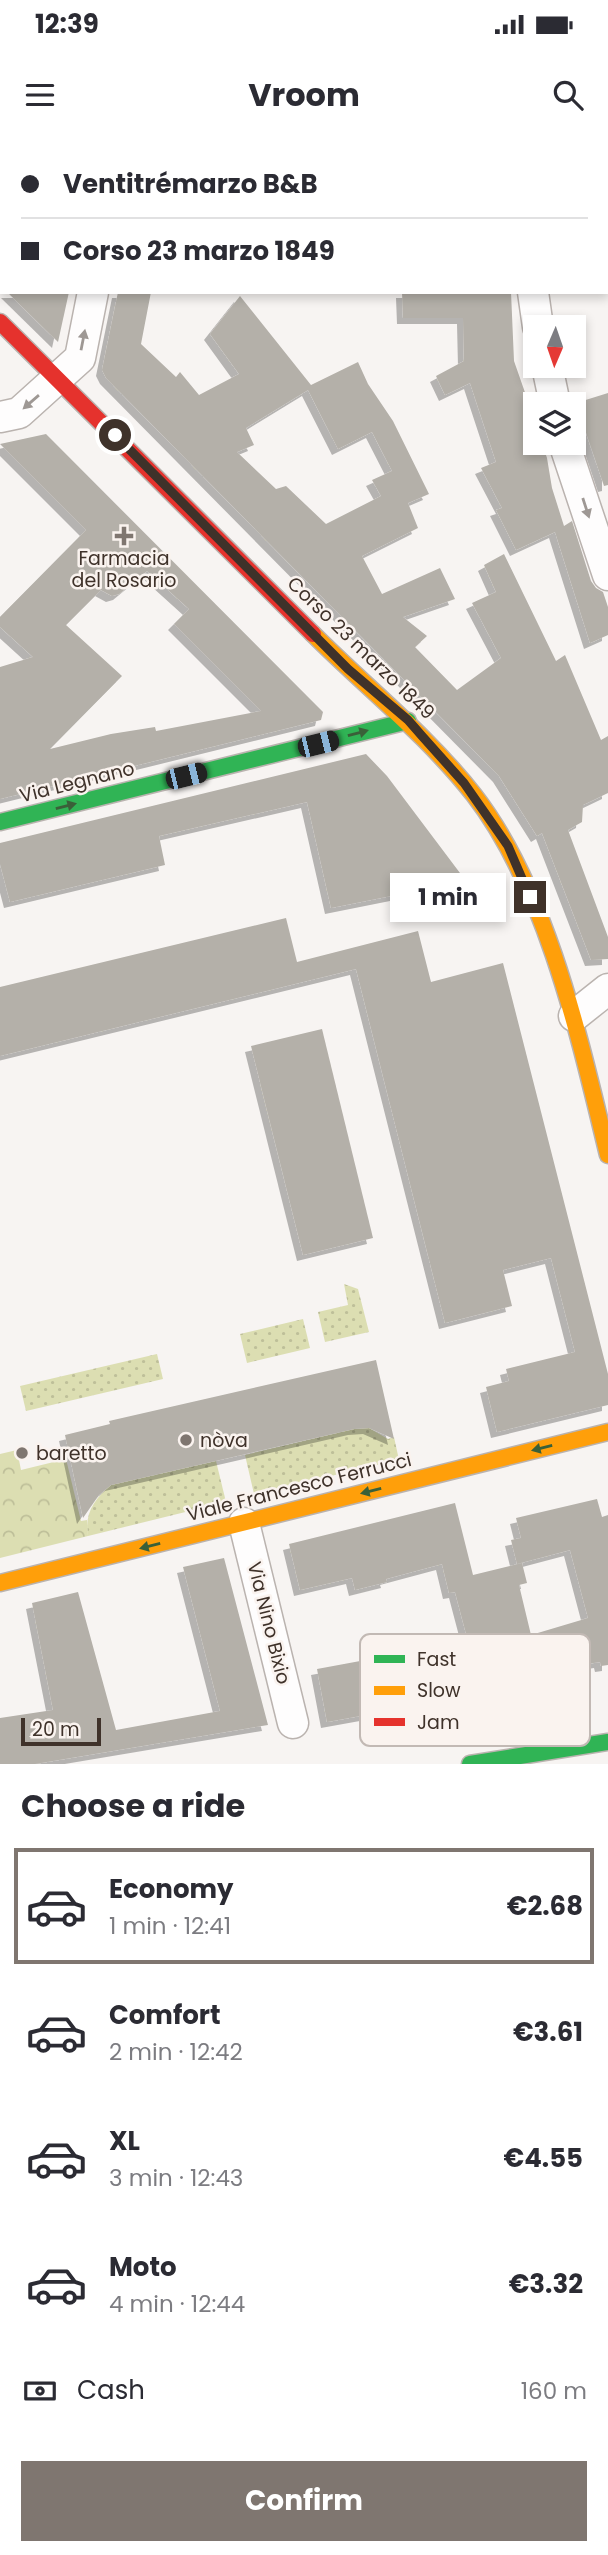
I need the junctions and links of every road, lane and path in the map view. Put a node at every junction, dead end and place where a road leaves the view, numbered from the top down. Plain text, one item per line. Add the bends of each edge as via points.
1 (93, 294) edge
2 (533, 294) edge
3 (536, 315) edge
4 (0, 322) edge
5 (58, 379) junction
6 (0, 417) edge
7 (568, 455) edge
8 (608, 575) edge
9 (408, 720) junction
10 (0, 822) edge
11 (608, 989) edge
12 (574, 1016) junction
13 (608, 1155) edge
14 (608, 1432) edge
15 (244, 1522) junction
16 (0, 1583) edge
17 (293, 1723) dead end
18 (608, 1742) edge
19 (590, 1745) edge
20 (584, 1746) edge
21 (484, 1763) edge

5 -> 1 street via 80,358
2 - 3 street
4 - 5 street, Corso 23 marzo 1849
5 -> 6 street via 19,413
5 - 9 street, Corso 23 marzo 1849 via 348,669
7 -> 8 street
10 -> 9 street, Via Legnano
9 - 12 street, Corso 23 marzo 1849 via 464,783 508,846
11 - 12 street
12 - 13 street, Corso 23 marzo 1849
14 -> 15 street, Viale Francesco Ferrucci
15 -> 16 street, Viale Francesco Ferrucci
15 - 17 street, Via Nino Bixio
18 - 19 street
20 - 21 street

